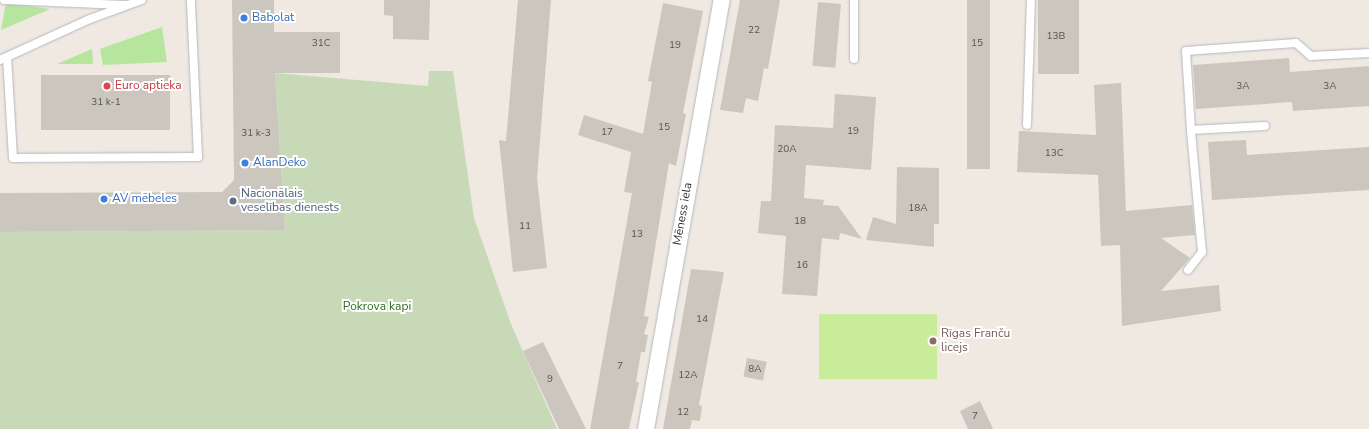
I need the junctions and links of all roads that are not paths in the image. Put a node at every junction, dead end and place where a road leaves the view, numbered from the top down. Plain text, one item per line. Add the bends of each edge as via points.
1 (4, 0) edge
2 (142, 0) edge
3 (192, 0) edge
4 (722, 0) edge
5 (854, 0) edge
6 (1031, 0) edge
7 (130, 5) junction
8 (1369, 53) edge
9 (4, 59) edge
10 (854, 59) dead end
11 (1027, 124) dead end
12 (1265, 126) dead end
13 (1191, 130) junction
14 (1188, 270) dead end
15 (646, 429) edge

1 - 7 lane
2 - 7 lane
3 - 9 lane via 198,157 13,158
4 - 15 street, Mēness iela
5 - 10 lane
6 - 11 lane
7 - 9 lane via 90,19
8 - 13 lane via 1311,56 1296,43 1186,51
12 - 13 lane
13 - 14 lane via 1202,252

